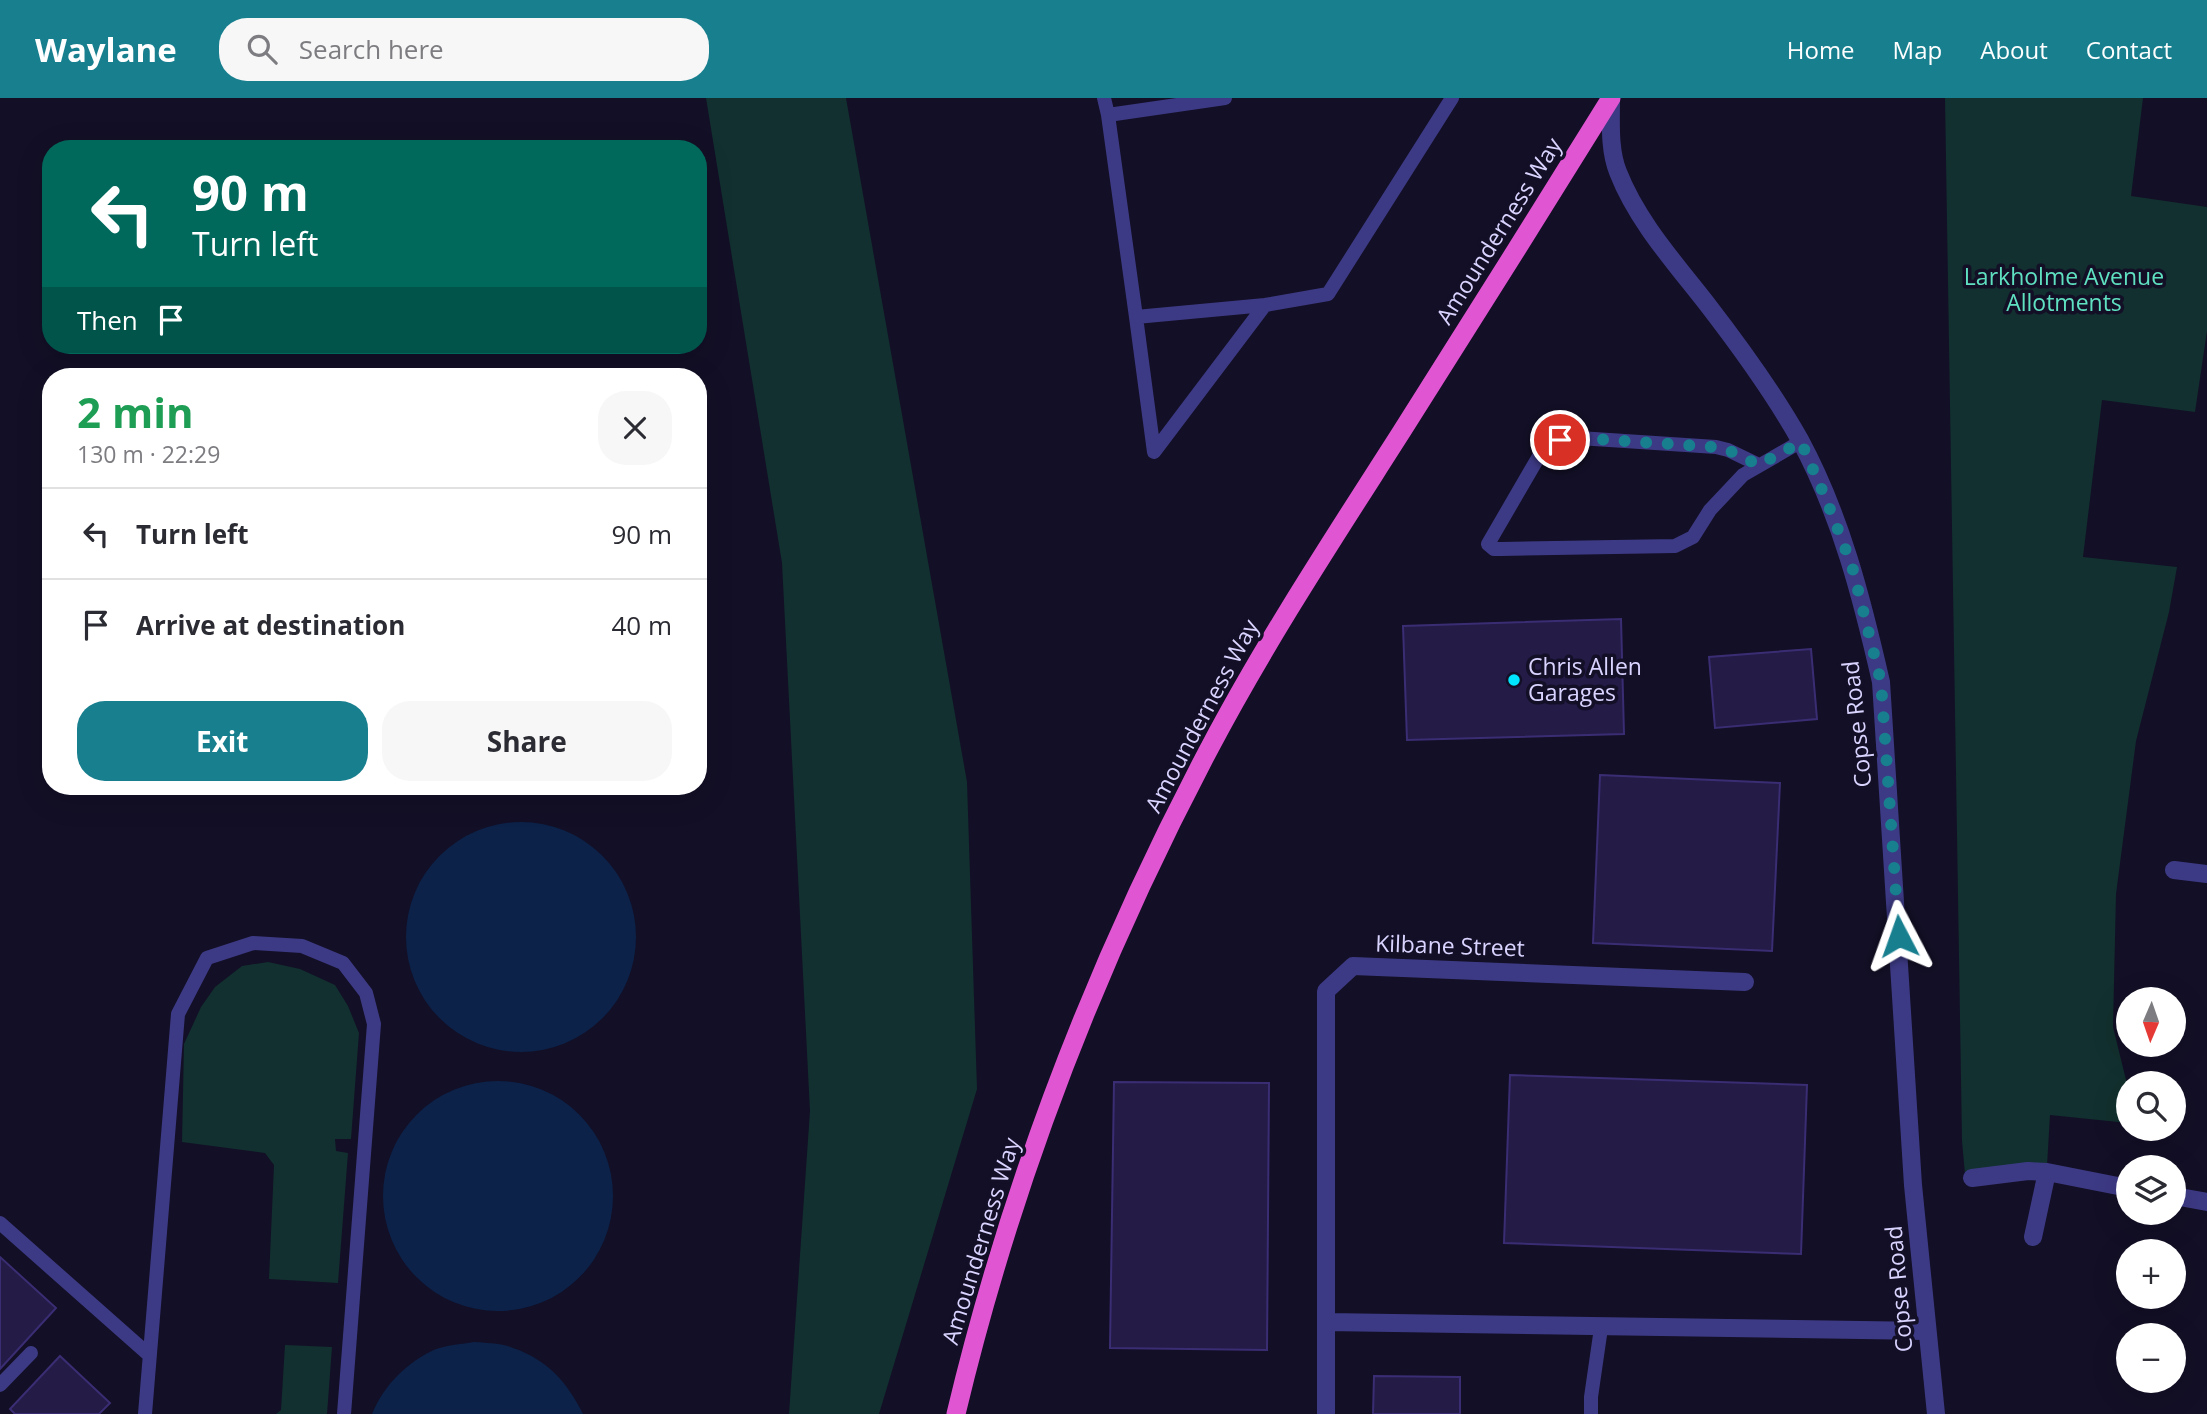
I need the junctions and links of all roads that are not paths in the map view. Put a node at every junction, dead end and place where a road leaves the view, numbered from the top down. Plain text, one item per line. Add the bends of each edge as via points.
1 (1104, 98) edge
2 (1225, 98) edge
3 (1452, 98) edge
4 (1611, 98) edge
5 (1108, 115) junction
6 (1265, 305) junction
7 (1136, 317) junction
8 (1801, 442) junction
9 (1759, 465) junction
10 (2174, 870) dead end
11 (2207, 874) edge
12 (1745, 982) dead end
13 (2047, 1172) junction
14 (1972, 1178) dead end
15 (2116, 1186) edge
16 (2186, 1198) edge
17 (2207, 1202) edge
18 (0, 1223) edge
19 (2033, 1237) dead end
20 (1326, 1322) junction
21 (1601, 1328) junction
22 (1927, 1331) junction
23 (32, 1353) dead end
24 (148, 1354) junction
25 (0, 1385) edge
26 (145, 1414) edge
27 (344, 1414) edge
28 (956, 1414) edge
29 (1326, 1414) edge
30 (1591, 1414) edge
31 (1936, 1414) edge

1 - 5 lane
2 - 5 lane
3 - 6 lane via 1328,294
4 - 8 street, Copse Road via 1617,170 1636,207 1760,374
4 - 28 highway, Amounderness Way via 1276,629 1208,750 1129,913 1075,1039 1012,1212
5 - 7 lane
6 - 7 lane
6 - 7 lane via 1154,452
8 - 9 lane
8 - 22 street, Copse Road via 1852,566 1881,682 1913,1185
9 - 9 lane via 1716,447 1560,440 1542,451 1488,544 1494,549 1675,547 1693,537 1723,496
10 - 11 street
12 - 20 street, Kilbane Street via 1353,966 1326,991
13 - 14 street
13 - 15 street
13 - 19 street
16 - 17 street
18 - 24 lane
20 - 21 street
20 - 29 street, Kilbane Street
21 - 22 street
21 - 30 lane
22 - 31 street, Copse Road
23 - 25 lane
24 - 26 lane
24 - 27 lane via 178,1014 207,958 253,943 302,946 343,962 366,993 374,1024

